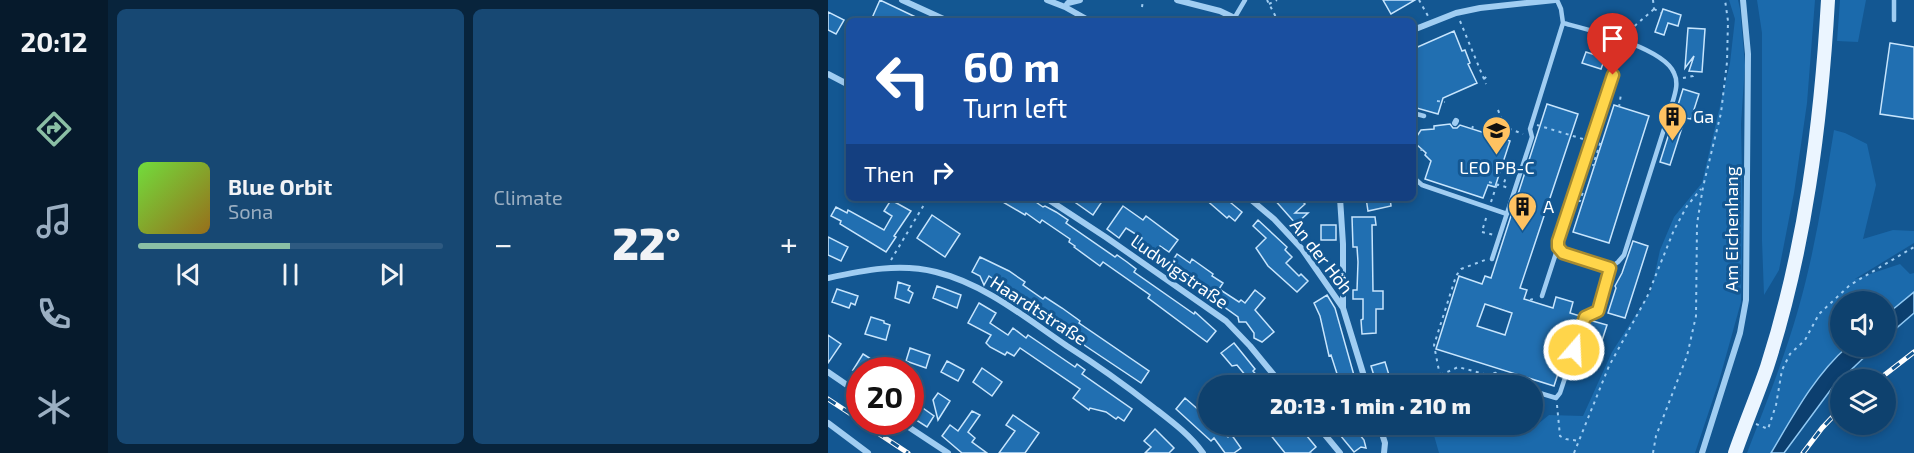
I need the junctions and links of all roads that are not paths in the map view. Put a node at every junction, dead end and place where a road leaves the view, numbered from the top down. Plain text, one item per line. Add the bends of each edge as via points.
1 (902, 0) edge
2 (1047, 0) edge
3 (1080, 0) edge
4 (1177, 0) edge
5 (1245, 0) edge
6 (1477, 0) edge
7 (1556, 0) edge
8 (1743, 0) edge
9 (1828, 0) edge
10 (1894, 0) edge
11 (1065, 7) junction
12 (1480, 8) junction
13 (941, 18) edge
14 (1085, 18) edge
15 (1235, 18) edge
16 (1238, 18) edge
17 (1894, 20) dead end
18 (1563, 23) junction
19 (1416, 29) edge
20 (1611, 38) junction
21 (828, 74) edge
22 (846, 83) edge
23 (1416, 114) edge
24 (1424, 116) dead end
25 (1416, 180) edge
26 (1051, 201) edge
27 (1253, 201) edge
28 (1340, 201) edge
29 (1507, 214) junction
30 (1558, 247) junction
31 (1492, 259) dead end
32 (1610, 268) junction
33 (828, 278) edge
34 (1542, 296) dead end
35 (1343, 308) junction
36 (828, 372) edge
37 (1274, 375) edge
38 (1364, 375) edge
39 (846, 384) edge
40 (1543, 394) edge
41 (828, 423) edge
42 (921, 435) edge
43 (1325, 435) edge
44 (1382, 435) edge
45 (865, 452) edge
46 (948, 453) edge
47 (1203, 453) edge
48 (1340, 453) edge
49 (1384, 453) edge
50 (1702, 453) edge
51 (1735, 453) edge

1 - 13 street
2 - 11 street
3 - 11 street
4 - 15 street
5 - 16 lane
6 - 12 street
7 - 12 street
7 - 18 lane
8 - 50 street, Am Eichenhang via 1748,54 1746,300 1740,333
9 - 51 main road via 1818,130 1801,233 1772,349
10 - 17 lane
11 - 14 street
12 - 19 street
18 - 20 lane
18 - 29 lane
20 - 30 lane via 1616,62
20 - 32 lane via 1662,58 1677,80 1624,255
21 - 22 street
23 - 24 lane
25 - 29 lane
26 - 37 street, Ludwigstraße via 1226,321
27 - 35 street, An der Höh via 1302,249
28 - 35 street
29 - 31 lane
30 - 32 lane via 1563,253
30 - 34 lane
32 - 40 lane via 1598,311 1585,317 1560,393 1556,398
33 - 47 street, Haardtstraße via 886,267 937,272 966,282 1003,302 1116,378 1176,424
35 - 38 street
36 - 39 street
41 - 45 street
42 - 46 street
43 - 48 street
44 - 49 street

